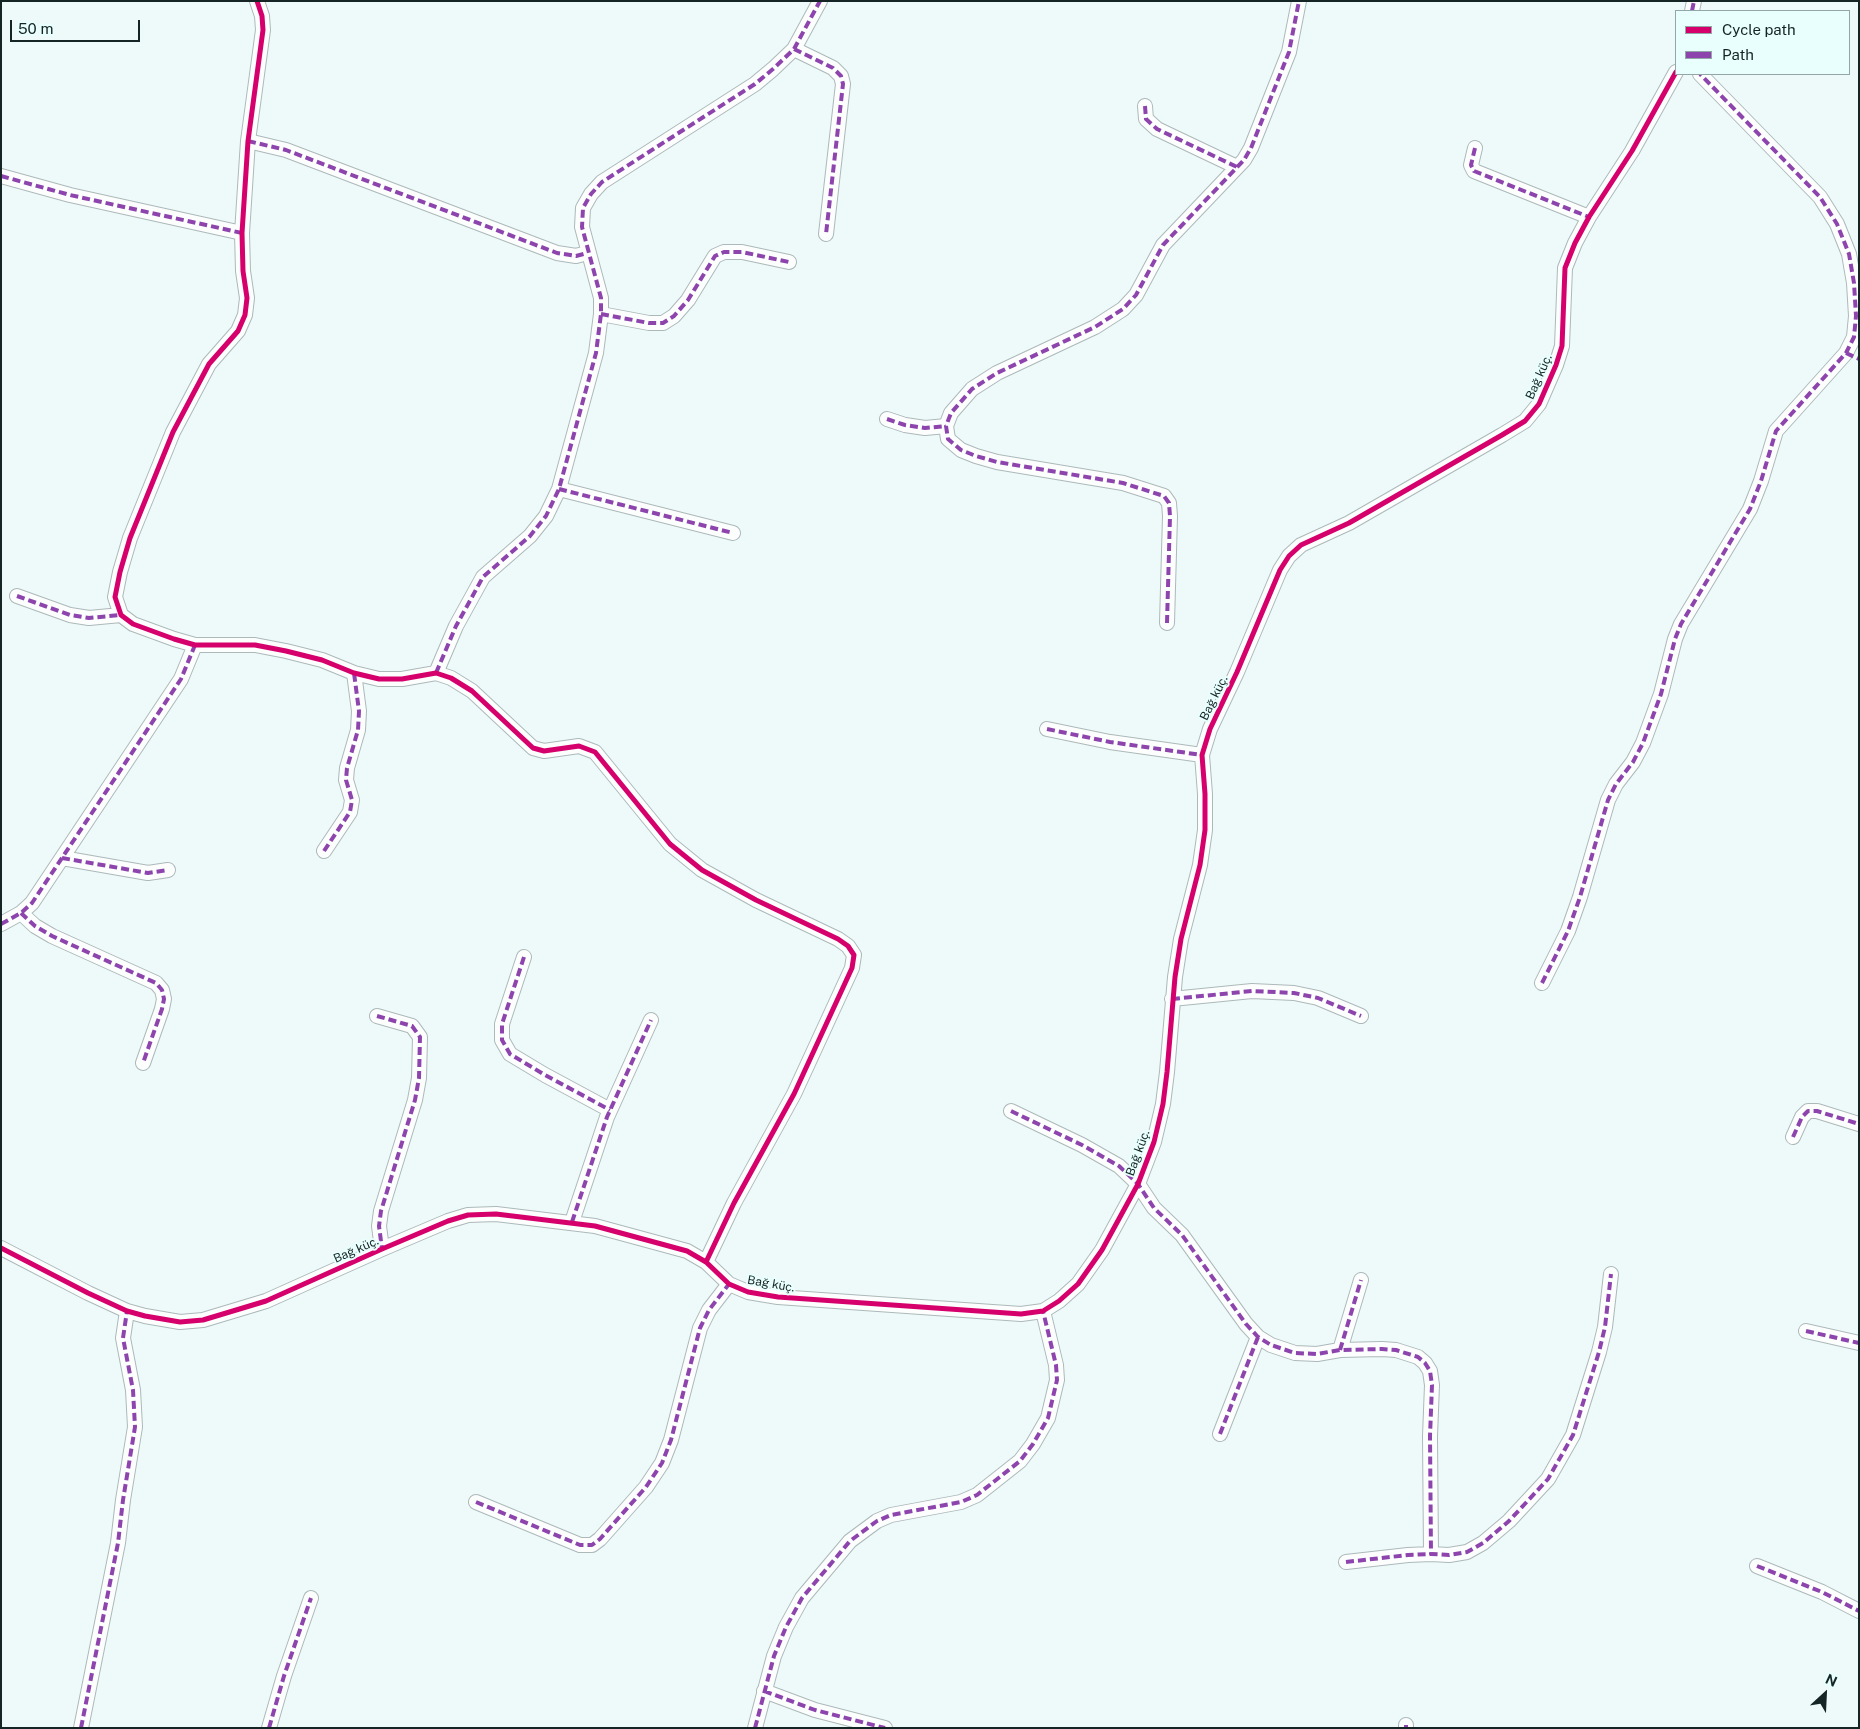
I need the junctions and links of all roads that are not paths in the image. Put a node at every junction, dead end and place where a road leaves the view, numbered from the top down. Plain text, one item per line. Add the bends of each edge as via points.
1 (258, 1) edge
2 (820, 1) edge
3 (1299, 1) edge
4 (794, 49) junction
5 (1675, 74) edge
6 (1701, 75) edge
7 (1145, 106) dead end
8 (248, 141) junction
9 (1475, 148) dead end
10 (1237, 168) junction
11 (1, 176) edge
12 (1589, 216) junction
13 (242, 233) junction
14 (826, 234) dead end
15 (587, 253) junction
16 (789, 262) dead end
17 (602, 314) junction
18 (1852, 356) edge
19 (887, 419) dead end
20 (946, 426) junction
21 (559, 489) junction
22 (732, 533) dead end
23 (17, 596) dead end
24 (121, 615) junction
25 (1166, 623) dead end
26 (196, 645) junction
27 (354, 673) junction
28 (436, 673) junction
29 (1047, 730) dead end
30 (1202, 755) junction
31 (324, 851) dead end
32 (62, 858) junction
33 (168, 870) dead end
34 (21, 913) junction
35 (1, 924) edge
36 (524, 957) dead end
37 (1542, 983) dead end
38 (1172, 999) junction
39 (377, 1016) dead end
40 (1361, 1016) dead end
41 (651, 1020) dead end
42 (142, 1064) dead end
43 (610, 1110) junction
44 (1011, 1111) dead end
45 (1859, 1124) edge
46 (1793, 1137) dead end
47 (1138, 1184) junction
48 (572, 1222) junction
49 (1, 1248) edge
50 (382, 1249) junction
51 (706, 1262) junction
52 (1611, 1274) dead end
53 (1361, 1280) dead end
54 (729, 1284) junction
55 (128, 1311) junction
56 (1043, 1311) junction
57 (1806, 1331) dead end
58 (1258, 1337) junction
59 (1859, 1343) edge
60 (1340, 1350) junction
61 (1220, 1434) dead end
62 (476, 1502) dead end
63 (1431, 1554) junction
64 (1346, 1562) dead end
65 (1757, 1566) dead end
66 (310, 1598) dead end
67 (1859, 1611) edge
68 (764, 1691) junction
69 (81, 1728) edge
70 (269, 1728) edge
71 (755, 1728) edge
72 (885, 1728) edge

1 - 8 street via 263,30
2 - 4 street
3 - 10 street via 1289,52 1251,148
4 - 14 street via 833,68 841,76 843,84
4 - 15 street via 755,84 602,182 583,208 582,227
5 - 12 street, Bağ küç. via 1632,151
6 - 18 street via 1820,196 1838,224 1849,254 1854,283 1856,316
7 - 10 street via 1146,119 1157,129
8 - 13 street
8 - 15 street via 286,150 557,253 576,256
9 - 12 street via 1471,165 1474,171
10 - 20 street via 1163,245 1136,295 1123,308 1095,327 972,389 951,413
11 - 13 street via 70,195
12 - 30 street, Bağ küç. via 1566,268 1562,346 1539,404 1526,421 1348,523 1301,545 1289,556 1272,587 1210,729
13 - 24 street via 247,298 245,315 238,331 209,364 173,432 130,538 120,572 115,597
15 - 17 street via 599,289
16 - 17 street via 742,252 724,252 715,256 688,300 663,323
17 - 21 street via 596,353
18 - 37 street via 1776,431 1750,509 1681,624 1643,743 1608,800 1568,931
19 - 20 street via 925,428
20 - 25 street via 948,439 961,450 976,456 1123,483 1164,496 1169,503 1170,516
21 - 22 street
21 - 28 street via 546,516 530,536 483,578 456,626
23 - 24 street via 89,618
24 - 26 street via 133,624
26 - 27 street via 255,646 322,660
26 - 32 street via 181,679
27 - 28 street via 379,679
27 - 31 street via 359,711 358,730 347,768 346,780 352,800 350,812
28 - 51 street via 472,691 533,748 544,751 579,746 595,752 670,844 702,870 838,939 854,955 852,968 794,1094 734,1203
29 - 30 street
30 - 38 street, Bağ küç. via 1205,830 1200,865 1181,938
32 - 33 street via 148,873
32 - 34 street via 32,903
34 - 35 street
34 - 42 street via 52,936 156,983 162,990 162,1009
36 - 43 street via 502,1024 502,1040 510,1054
38 - 40 street via 1252,991 1294,993 1318,998
38 - 47 street, Bağ küç. via 1163,1104 1154,1142
39 - 50 street via 412,1026 420,1037 415,1100 381,1211
41 - 43 street
43 - 48 street
44 - 47 street via 1119,1166
45 - 46 street via 1817,1110 1808,1111
47 - 56 street, Bağ küç. via 1102,1250 1078,1284
47 - 58 street via 1154,1208 1182,1234
48 - 50 street, Bağ küç. via 496,1214 468,1215
48 - 51 street, Bağ küç. via 665,1245
49 - 55 street, Bağ küç.
50 - 55 street, Bağ küç. via 266,1302 202,1320 180,1322
51 - 54 street, Bağ küç.
52 - 63 street via 1599,1352 1573,1435 1548,1479 1483,1543 1467,1552
53 - 60 street
54 - 56 street, Bağ küç. via 748,1292 778,1297 1021,1314
54 - 62 street via 700,1328 662,1463 646,1487 592,1546 580,1545
55 - 69 street via 123,1338 133,1390 135,1428 118,1543
56 - 68 street via 1057,1380 1048,1418 1029,1450 977,1495 961,1502 891,1515 850,1541 802,1598 777,1649
57 - 59 street
58 - 60 street via 1295,1353
58 - 61 street
60 - 63 street via 1396,1350 1418,1358 1430,1371
63 - 64 street
65 - 67 street
66 - 70 street
68 - 71 street
68 - 72 street via 815,1710

